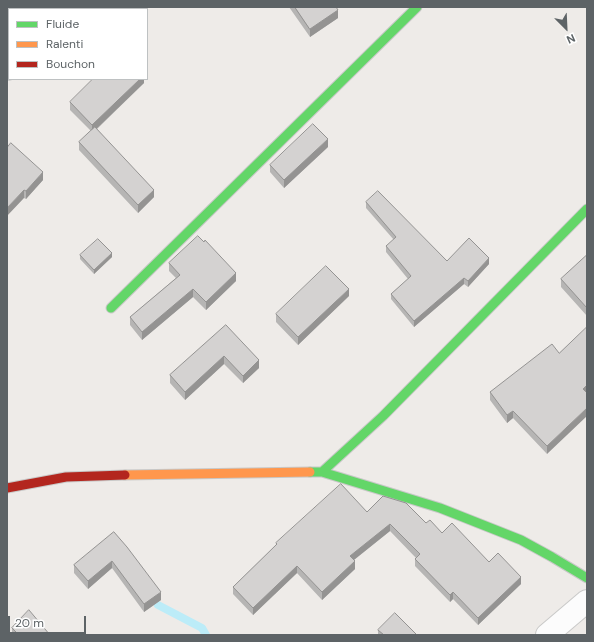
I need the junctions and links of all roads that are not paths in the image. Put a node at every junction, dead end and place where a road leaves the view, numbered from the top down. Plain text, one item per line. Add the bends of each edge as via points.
1 (417, 7) edge
2 (587, 209) edge
3 (111, 308) dead end
4 (322, 472) junction
5 (7, 488) edge
6 (587, 578) edge
7 (587, 601) edge
8 (547, 635) edge

1 - 3 street
2 - 4 street via 383,416
4 - 5 street via 66,477
4 - 6 street via 440,508 521,540
7 - 8 street

